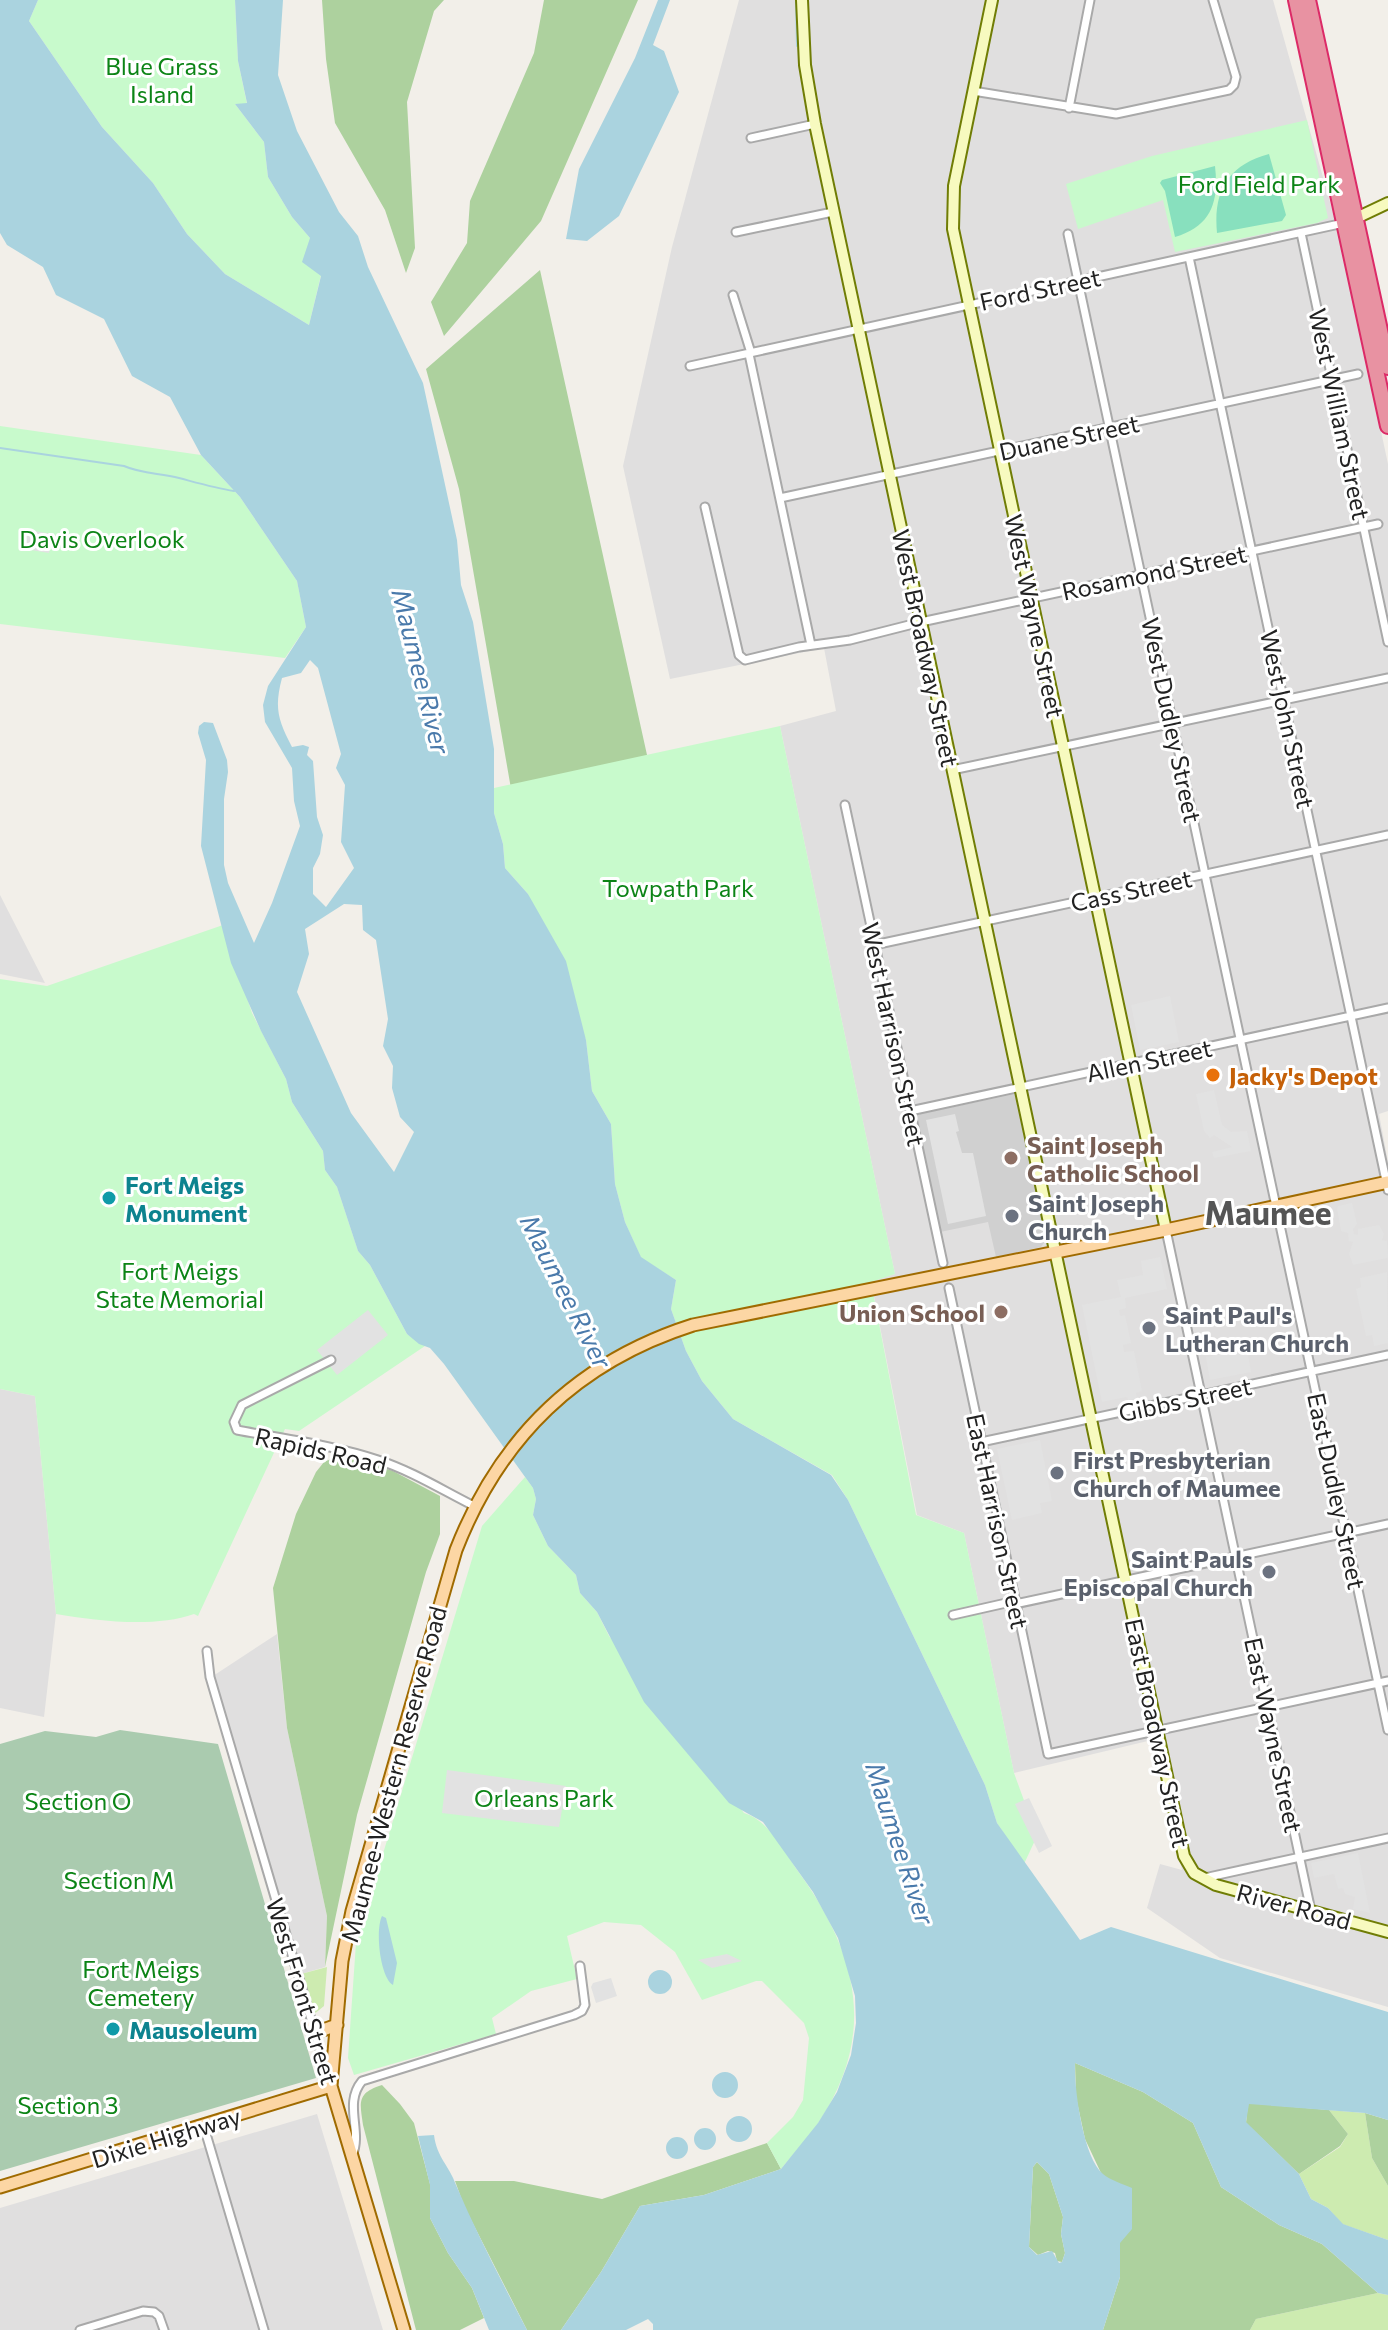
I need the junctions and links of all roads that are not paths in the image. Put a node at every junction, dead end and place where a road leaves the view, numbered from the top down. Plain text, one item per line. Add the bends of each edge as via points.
1 (802, 0) edge
2 (992, 0) edge
3 (1090, 0) edge
4 (1213, 0) edge
5 (1296, 0) edge
6 (1308, 0) edge
7 (973, 91) junction
8 (1069, 108) junction
9 (815, 124) junction
10 (751, 138) dead end
11 (1388, 203) edge
12 (833, 212) junction
13 (1350, 221) junction
14 (736, 232) dead end
15 (1301, 233) junction
16 (1068, 234) dead end
17 (1189, 257) junction
18 (1079, 281) junction
19 (733, 295) dead end
20 (969, 304) junction
21 (858, 328) junction
22 (750, 354) junction
23 (690, 366) dead end
24 (1388, 367) edge
25 (1358, 374) dead end
26 (1332, 380) junction
27 (1221, 405) junction
28 (1388, 426) edge
29 (1110, 429) junction
30 (1000, 452) junction
31 (889, 475) junction
32 (780, 498) junction
33 (705, 507) dead end
34 (1378, 524) dead end
35 (1364, 527) junction
36 (1252, 551) junction
37 (1142, 575) junction
38 (1031, 598) junction
39 (921, 622) junction
40 (1388, 642) edge
41 (811, 645) junction
42 (1388, 678) edge
43 (1283, 700) junction
44 (1173, 723) junction
45 (1063, 747) junction
46 (952, 770) junction
47 (845, 805) dead end
48 (1388, 835) edge
49 (1316, 851) junction
50 (1204, 874) junction
51 (1095, 897) junction
52 (985, 921) junction
53 (874, 945) junction
54 (1388, 1008) edge
55 (1351, 1017) junction
56 (1241, 1040) junction
57 (1130, 1063) junction
58 (1020, 1087) junction
59 (910, 1111) junction
60 (1387, 1184) edge
61 (1275, 1206) junction
62 (1166, 1230) junction
63 (1055, 1253) junction
64 (943, 1263) dead end
65 (949, 1288) dead end
66 (1388, 1355) edge
67 (331, 1360) dead end
68 (1311, 1371) junction
69 (1201, 1395) junction
70 (1091, 1419) junction
71 (981, 1442) junction
72 (474, 1506) junction
73 (1388, 1524) edge
74 (1346, 1533) junction
75 (1236, 1556) junction
76 (1125, 1580) junction
77 (1015, 1602) junction
78 (953, 1615) dead end
79 (207, 1651) dead end
80 (1388, 1681) edge
81 (1378, 1683) junction
82 (1268, 1707) junction
83 (1388, 1730) edge
84 (1157, 1731) junction
85 (1388, 1838) edge
86 (1300, 1857) junction
87 (1201, 1878) junction
88 (1311, 1911) junction
89 (1388, 1932) edge
90 (580, 1966) dead end
91 (337, 2025) junction
92 (312, 2027) junction
93 (331, 2086) junction
94 (204, 2127) junction
95 (352, 2156) junction
96 (0, 2187) edge
97 (80, 2330) edge
98 (164, 2330) edge
99 (264, 2330) edge
100 (404, 2330) edge

1 - 9 street, West Broadway Street
2 - 7 street, West Wayne Street
3 - 8 street
4 - 8 street via 1236,80 1229,90 1122,114
5 - 13 highway
6 - 13 highway
7 - 8 street
7 - 20 street, West Wayne Street via 952,208
9 - 10 street
9 - 12 street, West Broadway Street
11 - 13 street, Ford Street
12 - 14 street
12 - 21 street, West Broadway Street
13 - 15 street, Ford Street
13 - 24 highway
13 - 28 highway
15 - 17 street, Ford Street
15 - 26 street, West William Street
16 - 18 street, West Dudley Street
17 - 18 street, Ford Street
17 - 27 street, West John Street
18 - 20 street, Ford Street
18 - 29 street, West Dudley Street
19 - 22 street
20 - 21 street, Ford Street
20 - 30 street, West Wayne Street
21 - 22 street, Ford Street
21 - 31 street, West Broadway Street
22 - 23 street, Ford Street
22 - 32 street
25 - 26 street, Duane Street
26 - 27 street, Duane Street
26 - 35 street, West William Street
27 - 29 street, Duane Street
27 - 36 street, West John Street
29 - 30 street, Duane Street
29 - 37 street, West Dudley Street
30 - 31 street, Duane Street
30 - 38 street, West Wayne Street
31 - 32 street, Duane Street
31 - 39 street, West Broadway Street
32 - 41 street
33 - 41 street, Rosamond Street via 742,659
34 - 35 street, Rosamond Street
35 - 36 street, Rosamond Street
35 - 40 street, West William Street
36 - 37 street, Rosamond Street
36 - 43 street, West John Street
37 - 38 street, Rosamond Street
37 - 44 street, West Dudley Street
38 - 39 street, Rosamond Street
38 - 45 street, West Wayne Street
39 - 41 street, Rosamond Street
39 - 46 street, West Broadway Street
42 - 43 street
43 - 44 street
43 - 49 street, West John Street
44 - 45 street
44 - 50 street, West Dudley Street
45 - 46 street
45 - 51 street, West Wayne Street
46 - 52 street, West Broadway Street
47 - 53 street, West Harrison Street
48 - 49 street, Cass Street
49 - 50 street, Cass Street
49 - 55 street, West John Street
50 - 51 street, Cass Street
50 - 56 street, West Dudley Street
51 - 52 street, Cass Street
51 - 57 street, West Wayne Street
52 - 53 street, Cass Street
52 - 58 street, West Broadway Street
53 - 59 street, West Harrison Street
54 - 55 street, Allen Street
55 - 56 street, Allen Street
55 - 60 street, West John Street
56 - 57 street, Allen Street
56 - 61 street, West Dudley Street
57 - 58 street, Allen Street
57 - 62 street, West Wayne Street
58 - 59 street, Allen Street
58 - 63 street, West Broadway Street
59 - 64 street, West Harrison Street
60 - 61 main road, Maumee-Western Reserve Road
61 - 62 main road, Maumee-Western Reserve Road
61 - 68 street, East Dudley Street
62 - 63 main road, Maumee-Western Reserve Road
62 - 69 street, East Wayne Street
63 - 70 street, East Broadway Street
63 - 72 main road, Maumee-Western Reserve Road via 715,1320 642,1344 542,1413
65 - 71 street, East Harrison Street
66 - 68 street, Gibbs Street
67 - 72 street, Rapids Road via 242,1405 234,1422 237,1430 382,1461
68 - 69 street, Gibbs Street
68 - 74 street, East Dudley Street
69 - 70 street, Gibbs Street
69 - 75 street, East Wayne Street
70 - 71 street, Gibbs Street
70 - 76 street, East Broadway Street
71 - 77 street, East Harrison Street
72 - 91 main road, Maumee-Western Reserve Road via 439,1606 352,1911
73 - 74 street
74 - 75 street
74 - 81 street, East Dudley Street
75 - 76 street
75 - 82 street, East Wayne Street
76 - 77 street
76 - 84 street, East Broadway Street
77 - 78 street
77 - 84 street, East Harrison Street via 1048,1754
79 - 92 street, West Front Street via 210,1677
80 - 81 street
81 - 82 street
81 - 83 street, East Dudley Street
82 - 84 street
82 - 86 street, East Wayne Street
84 - 87 street, East Broadway Street via 1184,1856
85 - 86 street
86 - 87 street
86 - 88 street, East Wayne Street
87 - 88 street, River Road
88 - 89 street, River Road
90 - 95 street via 582,2011 362,2081 353,2097 358,2142
91 - 92 main road
91 - 93 main road, Maumee-Western Reserve Road
92 - 93 street, West Front Street
93 - 94 main road, Dixie Highway
93 - 95 main road, West Front Street
94 - 96 main road, Dixie Highway
94 - 99 street
95 - 100 main road, West Front Street
97 - 98 street via 147,2311 159,2316

